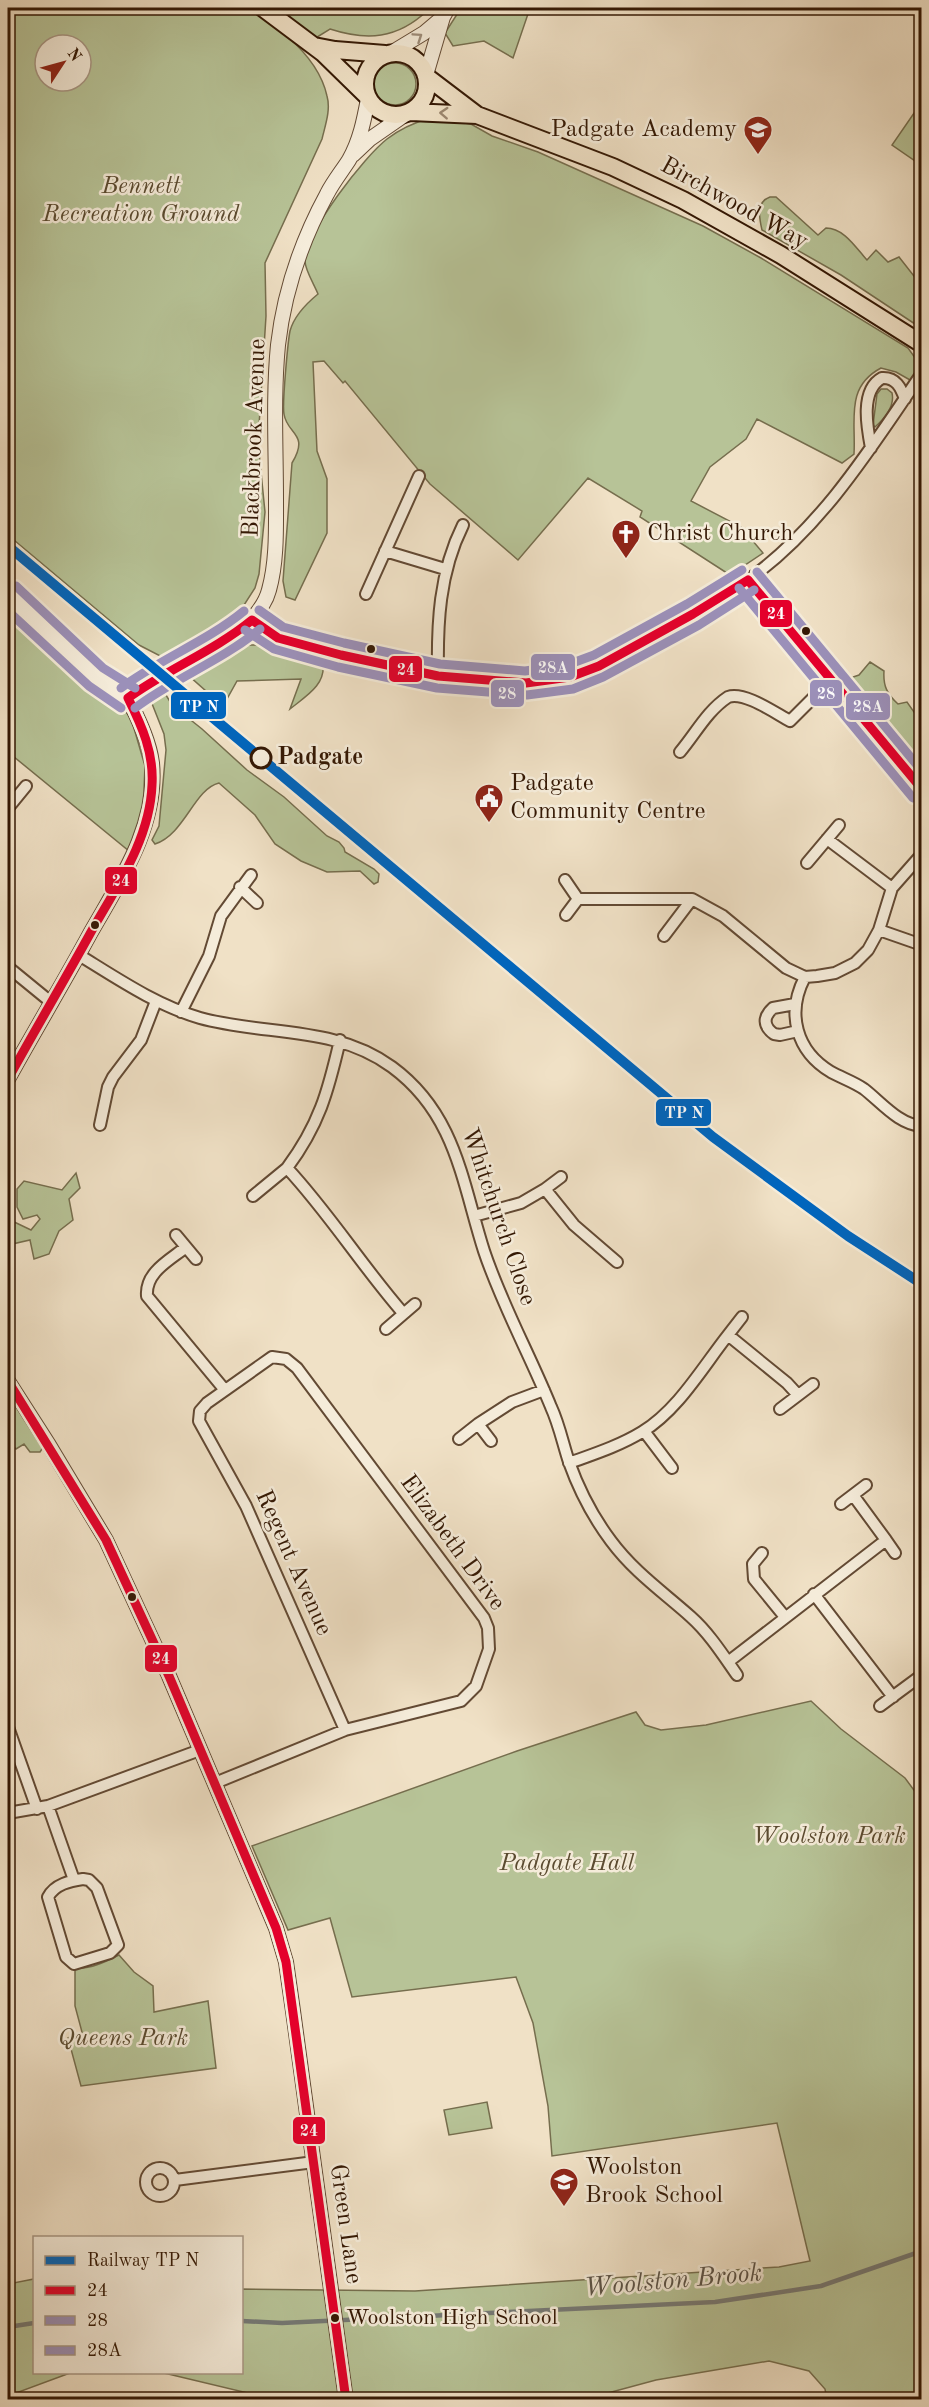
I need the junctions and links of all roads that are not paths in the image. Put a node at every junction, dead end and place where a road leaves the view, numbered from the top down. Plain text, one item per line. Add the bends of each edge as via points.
1 (262, 8) edge
2 (445, 12) edge
3 (314, 46) junction
4 (388, 53) junction
5 (427, 76) junction
6 (367, 97) junction
7 (408, 113) junction
8 (477, 115) junction
9 (350, 158) junction
10 (920, 344) edge
11 (920, 376) edge
12 (905, 399) junction
13 (871, 448) junction
14 (419, 476) dead end
15 (463, 525) dead end
16 (385, 550) junction
17 (445, 569) junction
18 (748, 580) junction
19 (366, 594) dead end
20 (8, 595) edge
21 (252, 620) junction
22 (438, 676) junction
23 (831, 680) junction
24 (129, 698) junction
25 (680, 752) dead end
26 (26, 786) dead end
27 (921, 790) edge
28 (8, 808) edge
29 (839, 825) dead end
30 (827, 839) junction
31 (921, 854) edge
32 (807, 863) dead end
33 (251, 875) dead end
34 (565, 880) dead end
35 (240, 887) junction
36 (892, 888) junction
37 (578, 899) junction
38 (692, 900) junction
39 (257, 903) dead end
40 (566, 915) dead end
41 (879, 930) junction
42 (664, 936) dead end
43 (921, 945) edge
44 (79, 955) junction
45 (8, 967) edge
46 (805, 977) junction
47 (156, 1001) junction
48 (51, 1003) junction
49 (795, 1004) junction
50 (181, 1012) junction
51 (798, 1031) junction
52 (340, 1040) junction
53 (8, 1079) edge
54 (100, 1125) dead end
55 (921, 1126) edge
56 (287, 1168) junction
57 (561, 1177) dead end
58 (545, 1189) junction
59 (253, 1196) dead end
60 (474, 1216) junction
61 (176, 1235) dead end
62 (186, 1247) junction
63 (196, 1259) dead end
64 (616, 1262) dead end
65 (416, 1304) dead end
66 (403, 1313) junction
67 (742, 1317) dead end
68 (386, 1329) dead end
69 (728, 1335) junction
70 (8, 1381) edge
71 (813, 1384) dead end
72 (224, 1389) junction
73 (544, 1390) junction
74 (798, 1395) junction
75 (780, 1409) dead end
76 (478, 1424) junction
77 (644, 1431) junction
78 (459, 1439) dead end
79 (491, 1441) dead end
80 (569, 1463) junction
81 (672, 1468) dead end
82 (866, 1485) dead end
83 (853, 1495) junction
84 (840, 1504) dead end
85 (886, 1540) junction
86 (762, 1553) dead end
87 (895, 1553) dead end
88 (814, 1594) junction
89 (785, 1617) junction
90 (728, 1662) junction
91 (737, 1675) dead end
92 (921, 1676) edge
93 (892, 1697) junction
94 (880, 1707) dead end
95 (8, 1727) edge
96 (345, 1730) junction
97 (200, 1750) junction
98 (215, 1783) junction
99 (48, 1806) junction
100 (36, 1809) junction
101 (8, 1813) edge
102 (74, 1880) junction
103 (314, 2162) junction
104 (175, 2180) dead end
105 (346, 2400) edge

1 - 3 main road
4 -> 2 street via 424,33
2 - 5 street
3 - 4 main road
3 - 6 main road
4 - 5 main road via 409,55
4 - 6 main road via 370,66 366,75
5 - 7 main road via 425,97
5 - 8 main road, Birchwood Way
6 - 7 main road via 385,113
6 - 9 street, Blackbrook Avenue via 363,125
8 -> 7 main road, Birchwood Way
7 - 9 street, Blackbrook Avenue
8 - 10 main road, Birchwood Way via 614,167 683,200 781,255
9 - 21 street, Blackbrook Avenue via 310,227 285,303 278,344 272,572 269,591
11 - 12 street
12 - 13 street
12 - 13 street via 892,380 882,378 873,384 867,429
13 - 18 street via 806,529
14 - 16 street
15 - 17 street
16 - 17 street
16 - 19 street
17 - 22 street
18 - 22 street via 625,652 576,675 526,682
18 - 23 street
20 - 24 street via 96,677
21 - 22 street via 292,643
21 - 24 street via 227,640
23 - 25 street via 790,721 746,698 728,697 701,722
23 - 27 street
24 - 44 street via 152,762 150,805 126,871
26 - 28 street
29 - 30 street
30 - 32 street
30 - 36 street
31 - 36 street
33 - 35 street
34 - 37 street
35 - 39 street
35 - 50 street via 221,916 209,956
36 - 41 street
37 - 38 street
37 - 40 street
38 - 42 street
38 - 46 street via 723,915 786,968
41 - 43 street
41 - 46 street via 855,963 835,973
44 - 47 street, Whitchurch Close
44 - 48 street
45 - 48 street
46 - 49 street
47 - 50 street, Whitchurch Close
47 - 54 street via 141,1040 108,1087 111,1107
48 - 53 street
49 - 51 street
49 - 51 street via 772,1008 765,1024 774,1034
50 - 52 street, Whitchurch Close via 248,1029
51 - 55 street via 813,1059 862,1088 904,1121
52 - 56 street via 319,1117
52 - 60 street, Whitchurch Close via 394,1068 430,1104 450,1139
56 - 59 street
56 - 66 street
57 - 58 street
58 - 60 street via 521,1203
58 - 64 street via 574,1225
60 - 73 street, Whitchurch Close via 495,1282
61 - 62 street
62 - 63 street
62 - 72 street via 151,1276 147,1296
65 - 66 street
66 - 68 street
67 - 69 street
69 - 74 street
69 - 77 street via 681,1396
70 - 97 street, Green Lane via 106,1540
71 - 74 street
72 - 96 street, Regent Avenue via 203,1407 199,1416 201,1426 246,1506
72 - 96 street, Elizabeth Drive via 267,1359 281,1357 297,1368 488,1628 489,1649 476,1686 461,1701
73 - 76 street via 512,1402
73 - 80 street, Whitchurch Close
74 - 75 street
76 - 78 street
76 - 79 street
77 - 80 street
77 - 81 street
80 - 90 street, Whitchurch Close via 592,1512 624,1558 698,1624
82 - 83 street
83 - 84 street
83 - 85 street
85 - 87 street
85 - 88 street
86 - 89 street via 753,1564 754,1579
88 - 89 street
88 - 93 street
89 - 90 street
90 - 91 street, Whitchurch Close
92 - 93 street
93 - 94 street
95 - 100 street
96 - 98 street, Elizabeth Drive
97 - 98 street, Green Lane
97 - 99 street
98 - 103 street, Green Lane via 283,1951
99 - 100 street
99 - 102 street
100 - 101 street
102 - 102 street via 94,1884 118,1940 113,1952 78,1964 66,1958 48,1902 55,1888
103 - 104 street
103 - 105 street, Green Lane

